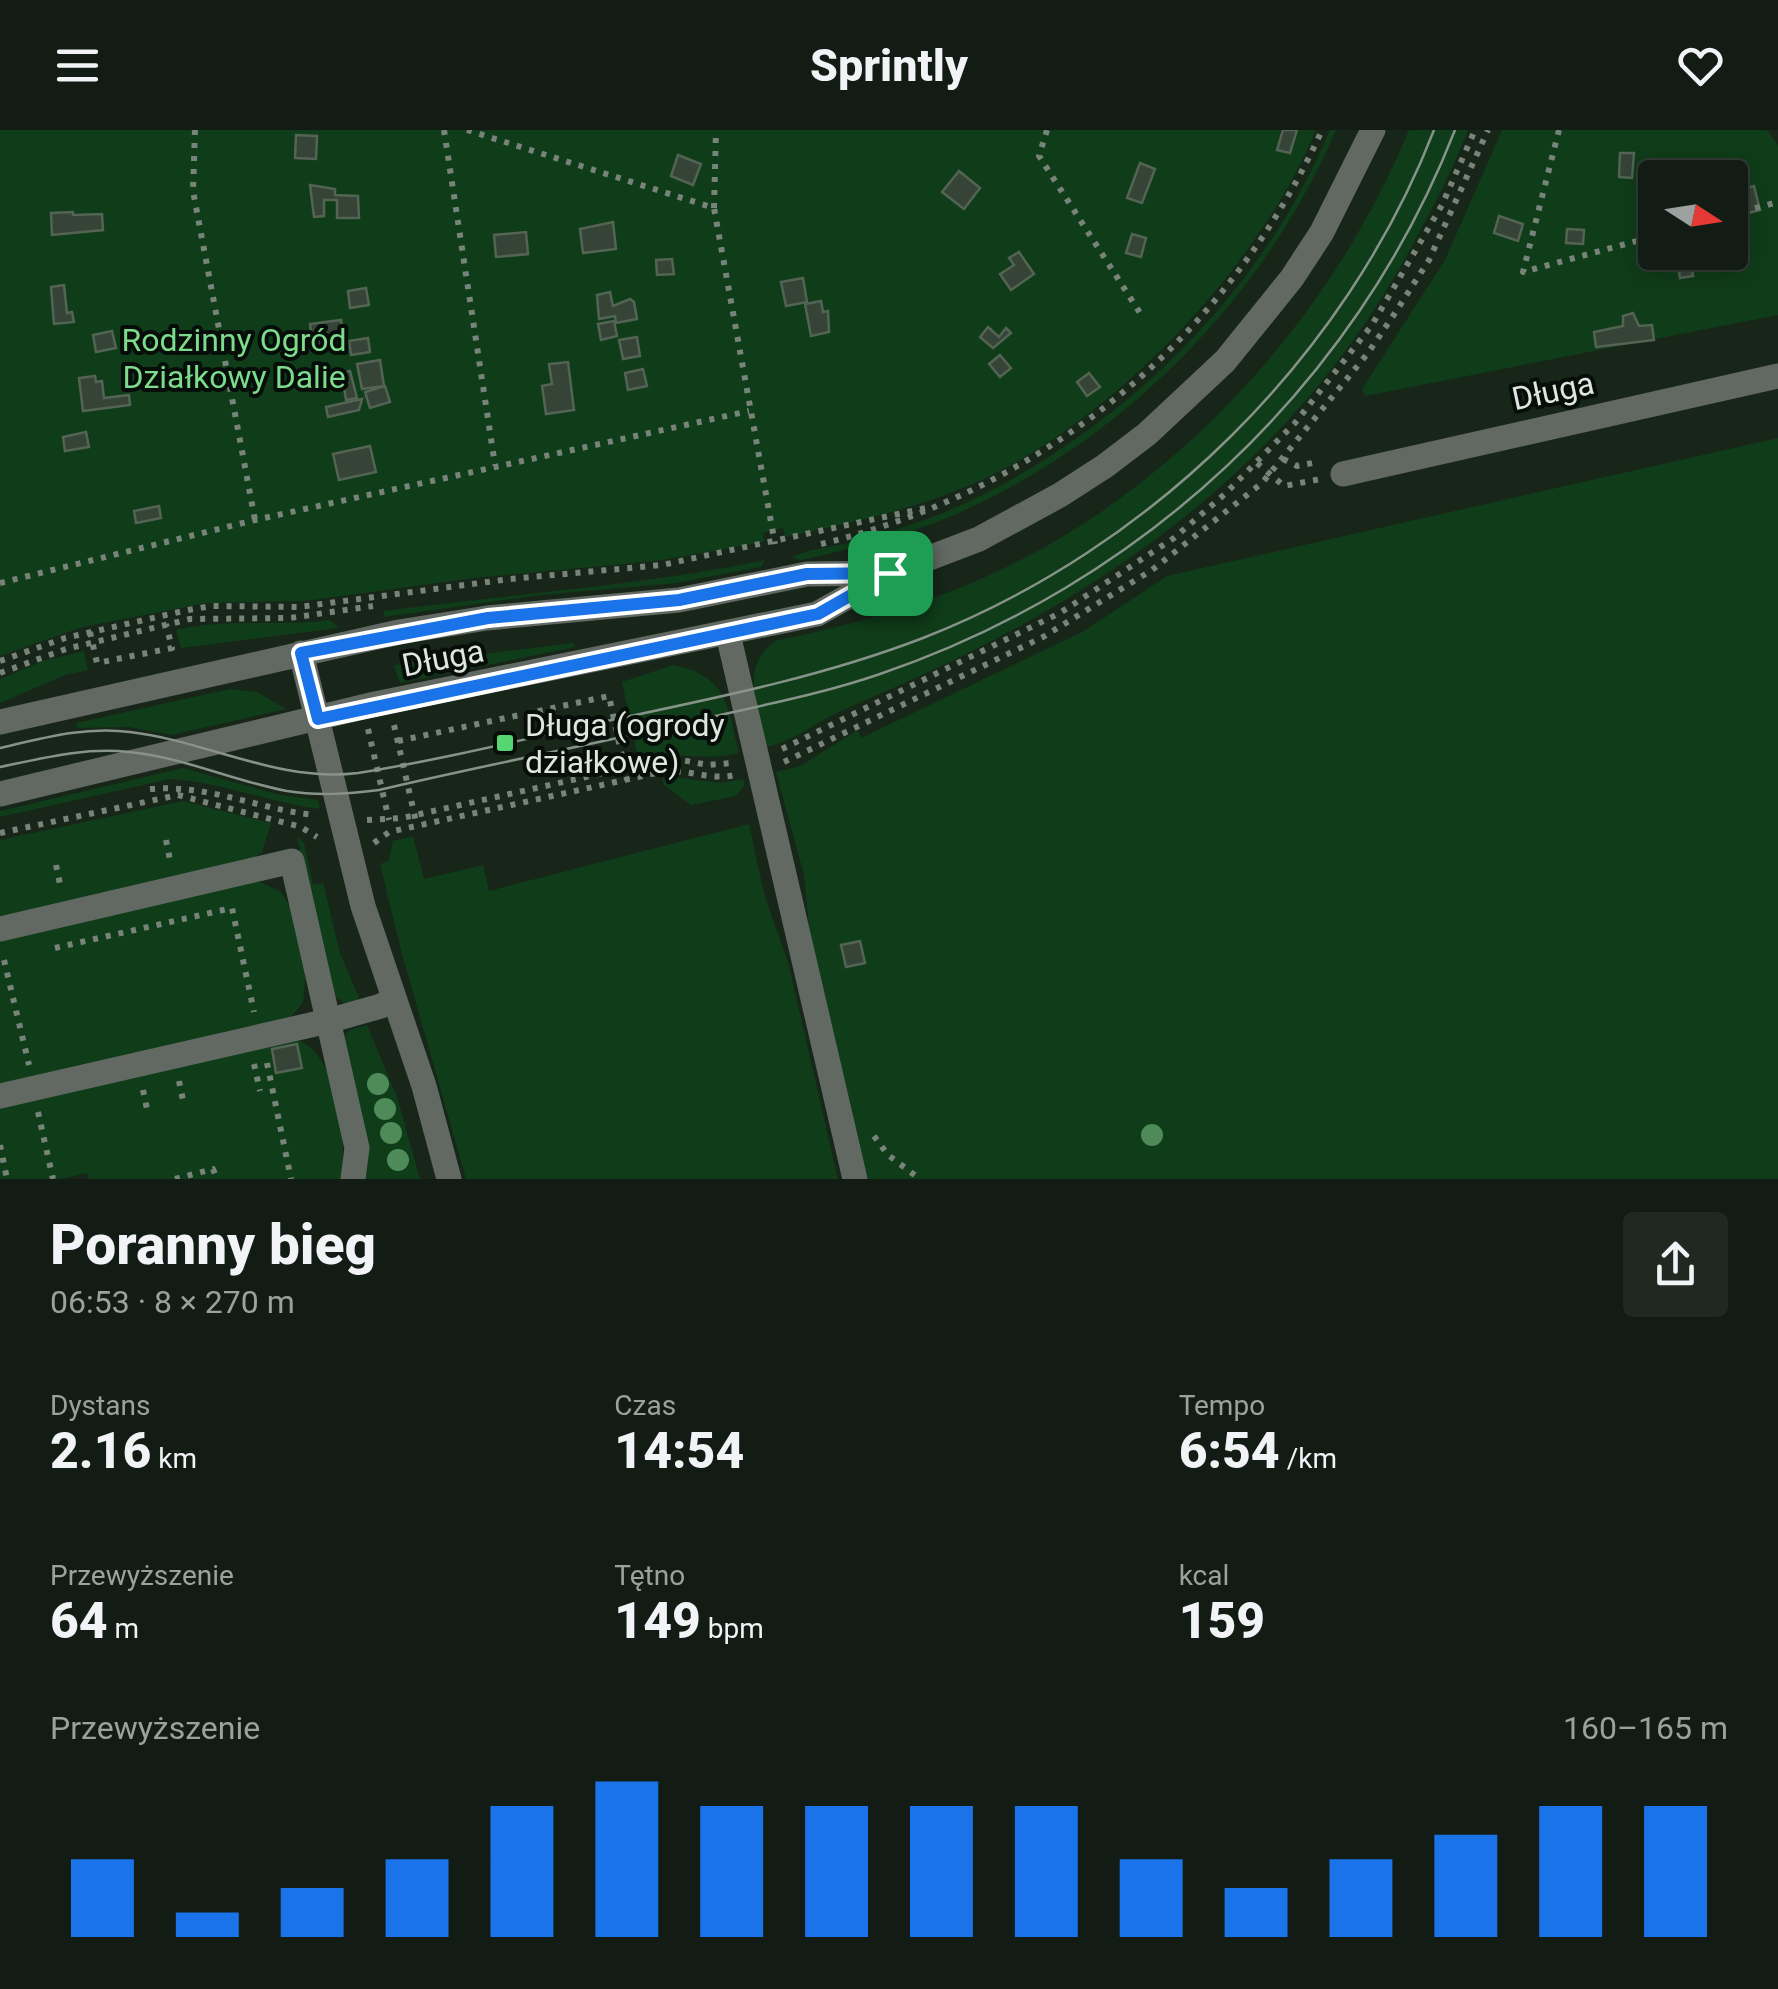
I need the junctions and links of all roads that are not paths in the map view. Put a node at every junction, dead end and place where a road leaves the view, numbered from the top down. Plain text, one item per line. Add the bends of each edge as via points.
1 (1373, 130) edge
2 (1778, 376) edge
3 (1344, 474) road end
4 (890, 573) junction
5 (728, 634) junction
6 (301, 653) junction
7 (318, 719) junction
8 (0, 722) edge
9 (0, 794) edge
10 (0, 928) edge
11 (394, 999) junction
12 (328, 1021) junction
13 (0, 1096) edge
14 (353, 1179) edge
15 (449, 1179) edge
16 (854, 1179) edge

1 - 4 street, Długa via 1322,232 1260,320 1147,434 1060,496
2 - 3 street, Długa
4 - 5 street, Długa via 818,614
4 - 6 street, Długa via 807,574 679,600 488,618
5 - 7 street, Długa
5 - 16 street
6 - 7 street
6 - 8 street, Długa
7 - 9 street, Długa
7 - 11 street via 363,906
10 - 12 street via 292,861
11 - 12 street
11 - 15 street
12 - 13 street
12 - 14 street via 356,1148

